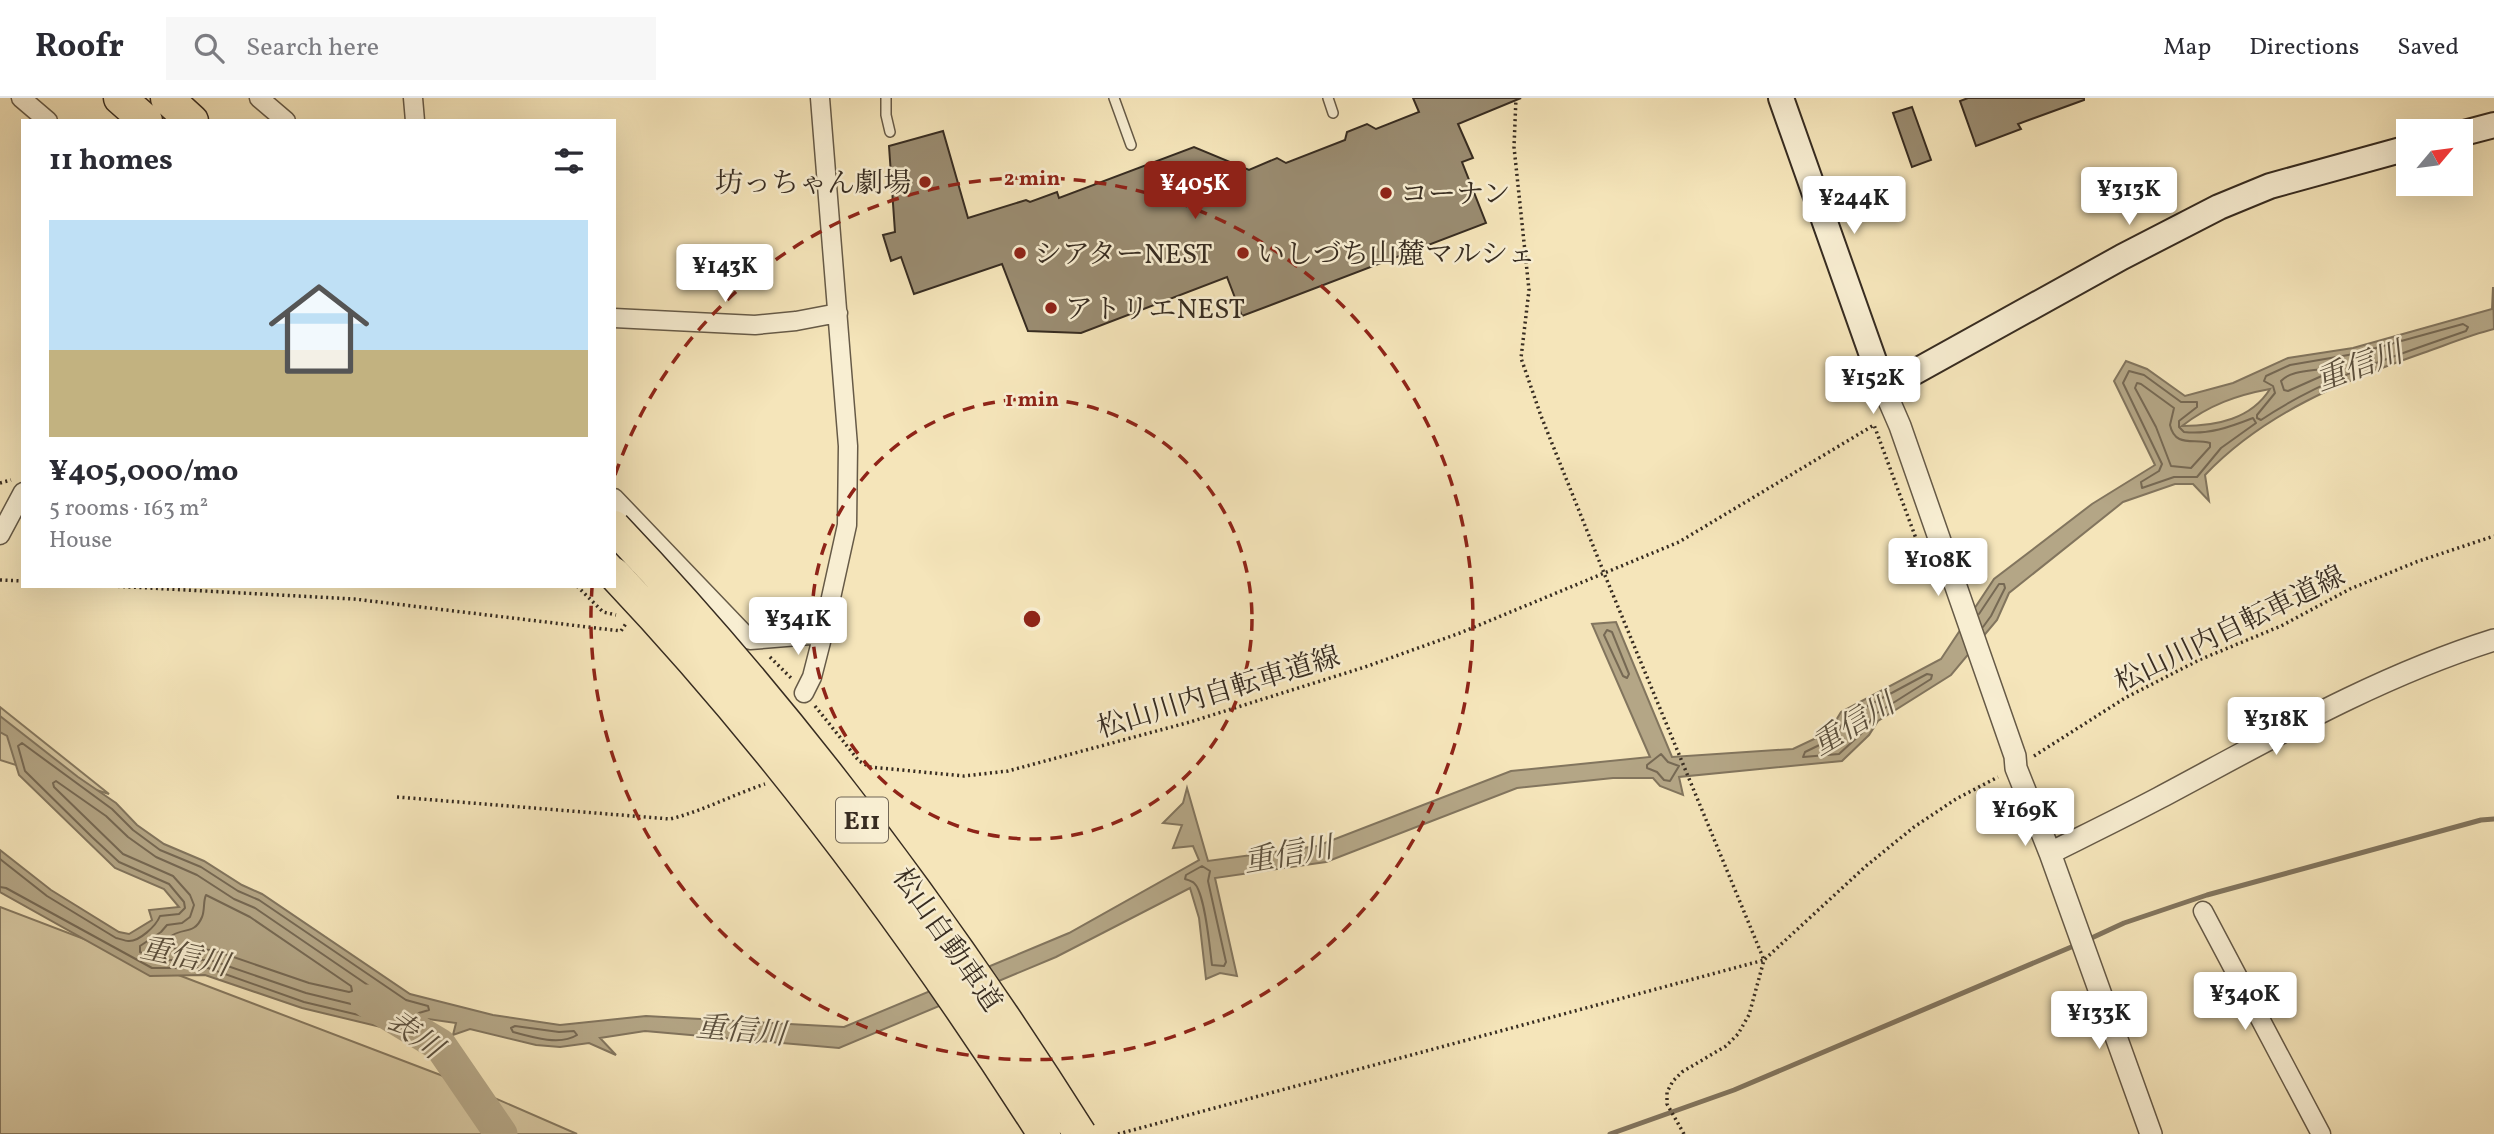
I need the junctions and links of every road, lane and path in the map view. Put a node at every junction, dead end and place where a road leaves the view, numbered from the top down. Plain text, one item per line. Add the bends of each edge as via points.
1 (21, 98) edge
2 (120, 98) edge
3 (167, 98) edge
4 (259, 98) edge
5 (413, 98) edge
6 (820, 98) edge
7 (886, 98) edge
8 (1114, 98) edge
9 (1328, 98) edge
10 (1516, 98) edge
11 (1781, 98) edge
12 (1333, 113) dead end
13 (46, 119) edge
14 (144, 119) edge
15 (190, 119) edge
16 (284, 119) edge
17 (415, 119) edge
18 (2494, 125) edge
19 (2473, 131) edge
20 (890, 132) dead end
21 (1131, 145) dead end
22 (2396, 151) edge
23 (838, 313) junction
24 (616, 318) edge
25 (1884, 389) junction
26 (1878, 437) dead end
27 (21, 496) edge
28 (616, 500) edge
29 (616, 529) edge
30 (0, 534) edge
31 (2494, 536) edge
32 (1604, 573) junction
33 (616, 576) edge
34 (0, 580) edge
35 (21, 582) edge
36 (149, 588) edge
37 (579, 588) edge
38 (617, 615) dead end
39 (630, 617) dead end
40 (823, 634) junction
41 (750, 640) junction
42 (2494, 640) edge
43 (804, 693) junction
44 (2012, 766) junction
45 (731, 795) dead end
46 (397, 797) dead end
47 (2050, 853) junction
48 (2203, 911) dead end
49 (1764, 960) junction
50 (1044, 1134) edge
51 (1080, 1134) edge
52 (1118, 1134) edge
53 (1684, 1134) edge
54 (2151, 1134) edge
55 (2321, 1134) edge

1 - 13 street
2 - 14 highway
3 - 15 highway
4 - 16 street
5 - 17 street
6 - 23 street
7 - 20 lane
8 - 21 lane
9 - 12 lane
10 - 32 path via 1514,147 1529,290 1521,358
11 - 25 main road
18 - 19 main road
22 - 25 main road via 2270,187 2219,207
23 - 24 street via 755,325
23 - 40 street via 848,446 847,525
25 - 44 street
26 - 32 path, 松山川内自転車道線 via 1874,425 1679,542
27 - 30 street
28 - 41 street
29 - 51 highway, 松山自動車道 / E11, bridge via 757,689 845,798 943,929
31 - 44 path, 松山川内自転車道線 via 2350,589 2281,626 2199,660
32 - 43 path, 松山川内自転車道線 via 1365,667 1190,722 1008,771 964,776 870,767 859,761
32 - 49 path
33 - 50 highway, 松山自動車道 / E11, bridge via 734,710 819,816 917,946
34 - 35 path
36 - 39 path via 354,599 621,631
37 - 38 path via 603,612
40 - 41 street
40 - 43 street via 813,677
41 - 43 path, 松山川内自転車道線
42 - 47 street via 2442,656 2272,736
44 - 47 street
44 - 49 path, 松山川内自転車道線 via 1914,827
45 - 46 path via 699,812 670,819
47 - 54 street
48 - 55 street
49 - 52 path
49 - 53 path via 1749,1015 1738,1034 1727,1046 1682,1072 1667,1092 1667,1104

